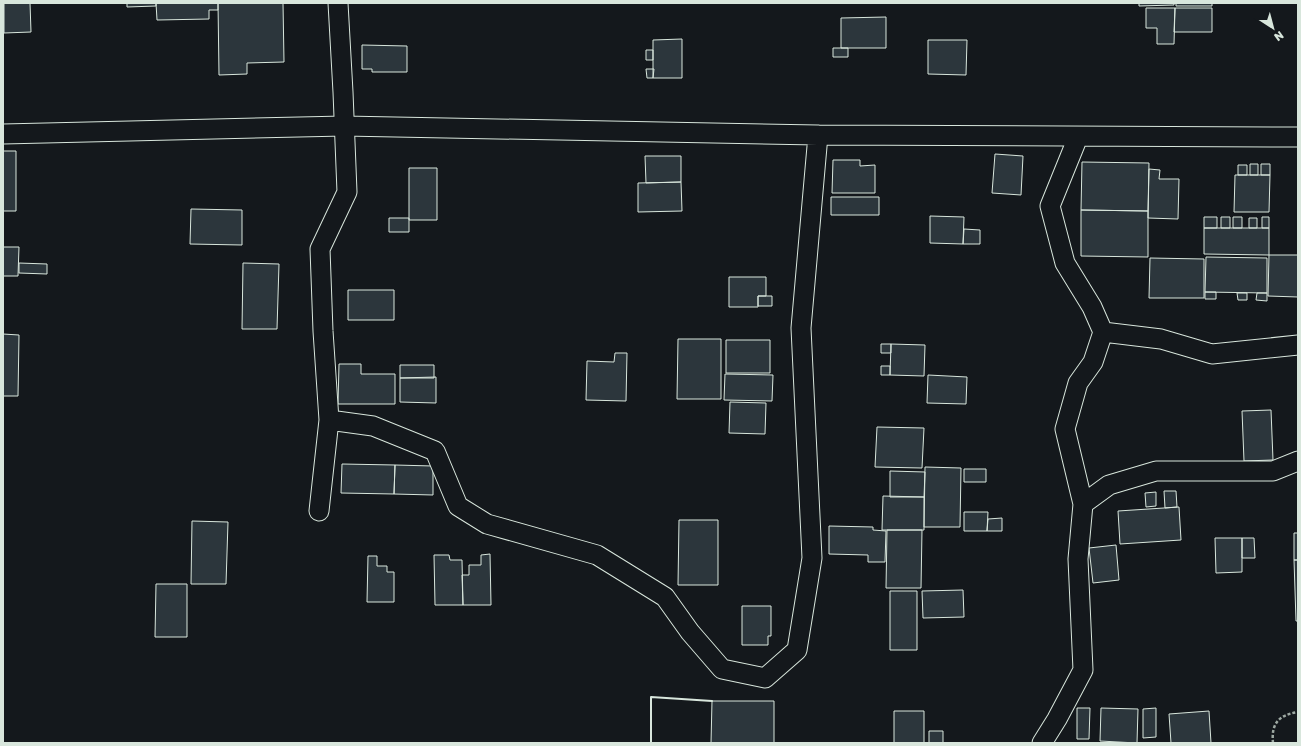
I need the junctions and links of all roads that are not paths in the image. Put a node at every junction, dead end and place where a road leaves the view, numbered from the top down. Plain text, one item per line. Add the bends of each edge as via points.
1 (338, 3) edge
2 (344, 126) junction
3 (3, 134) edge
4 (818, 135) junction
5 (1078, 137) junction
6 (1298, 137) edge
7 (1103, 332) junction
8 (1298, 345) edge
9 (329, 420) junction
10 (1298, 461) edge
11 (1083, 504) junction
12 (319, 511) dead end
13 (1042, 743) edge

1 - 2 street
2 - 3 street
2 - 4 street
2 - 9 street via 347,192 320,249
4 - 5 street
4 - 9 street via 801,328 812,558 797,650 765,678 722,668 690,632 665,597 597,555 488,524 458,506 435,451 373,426
5 - 6 street
5 - 7 street via 1050,206 1066,263 1092,307
7 - 8 street via 1161,339 1212,354
7 - 11 street via 1092,362 1078,383 1065,429
9 - 12 street
10 - 11 street via 1272,471 1156,471 1109,485
11 - 13 street via 1078,559 1082,670 1057,720

